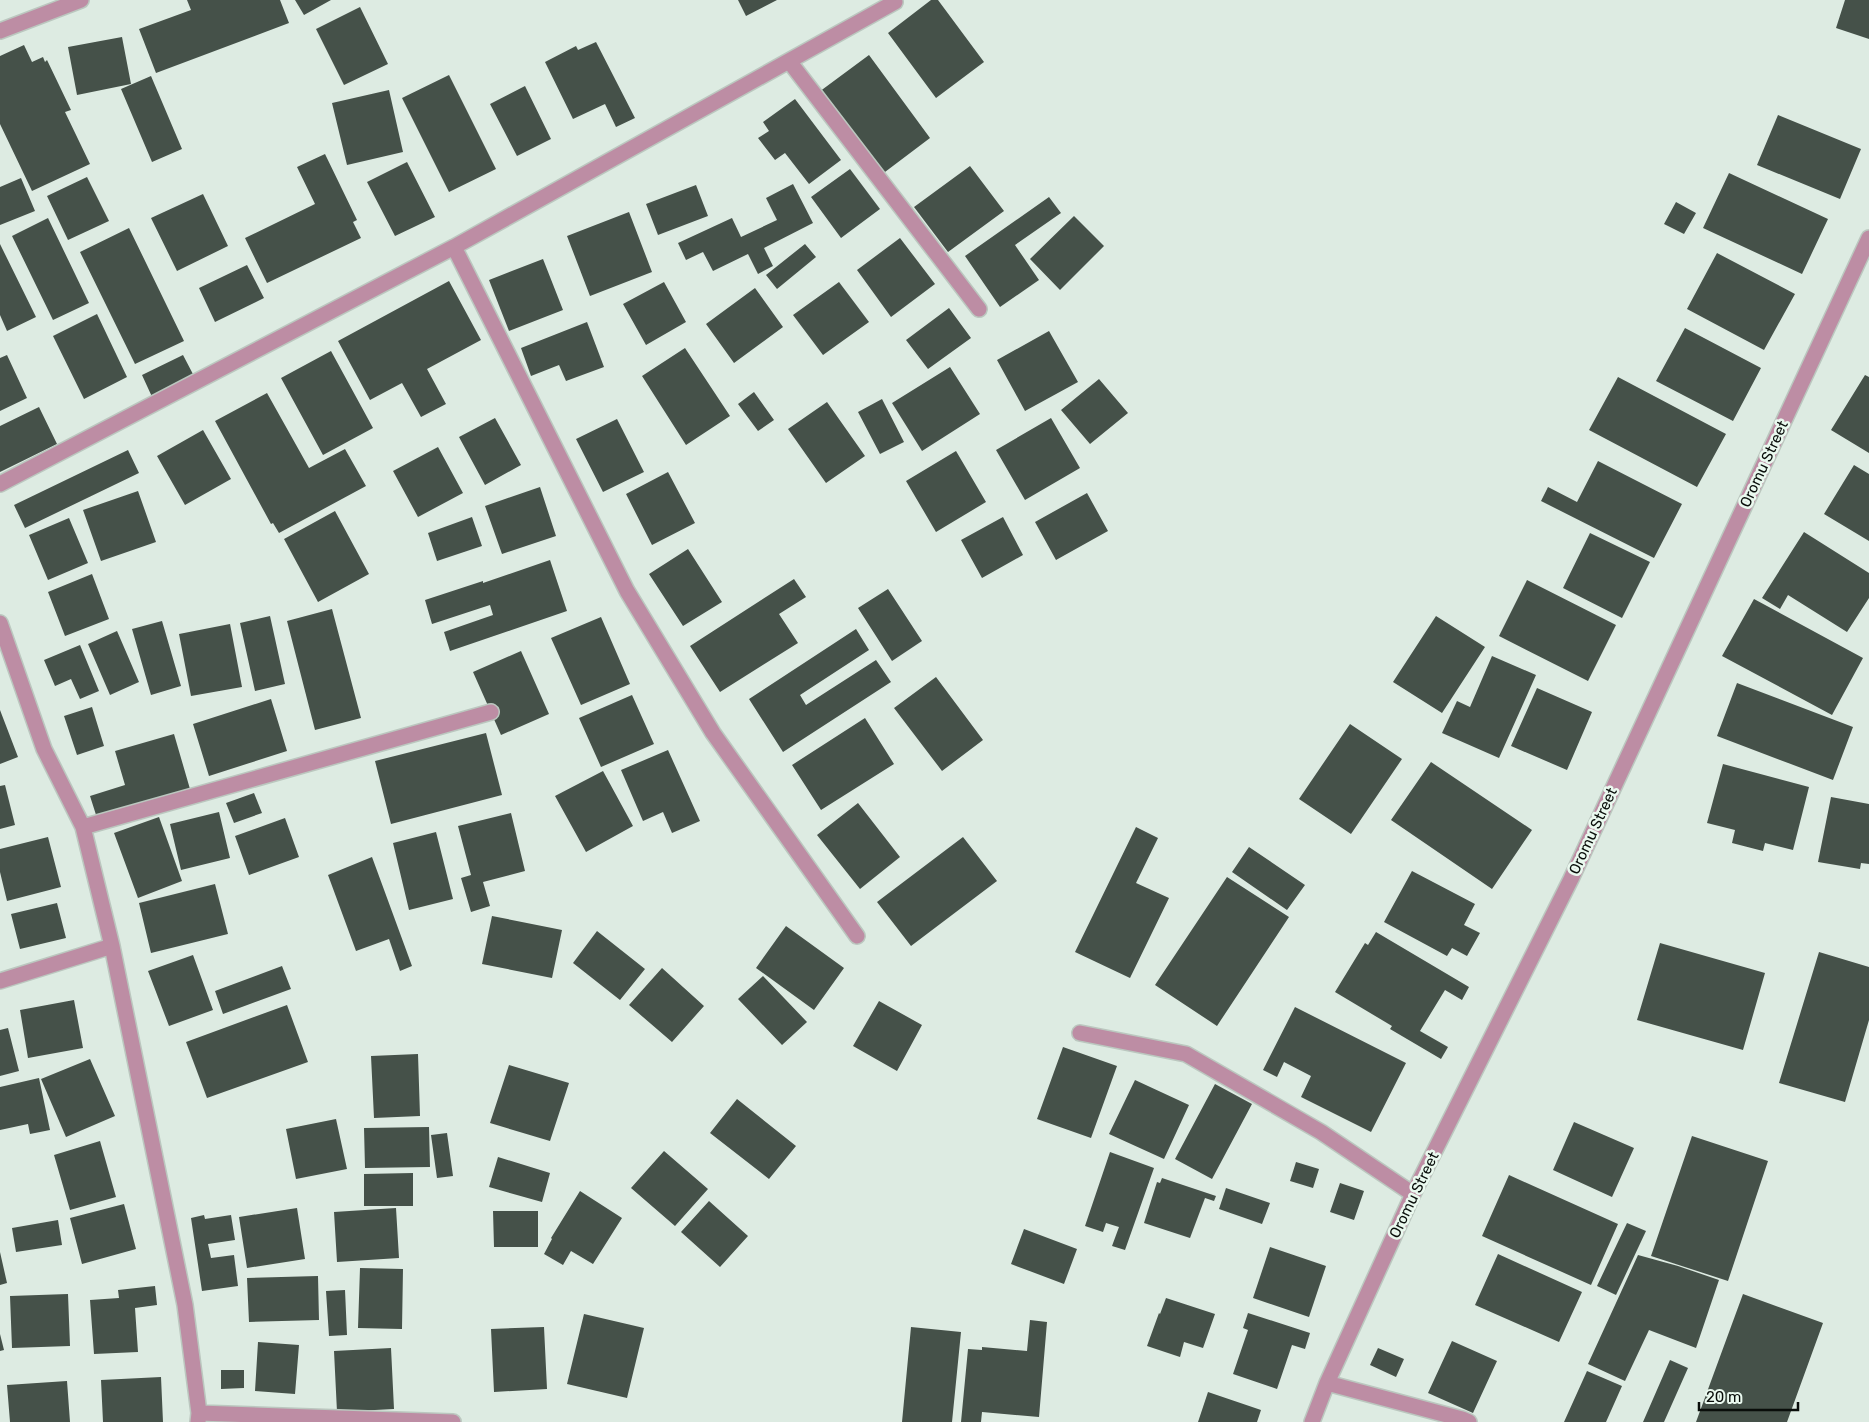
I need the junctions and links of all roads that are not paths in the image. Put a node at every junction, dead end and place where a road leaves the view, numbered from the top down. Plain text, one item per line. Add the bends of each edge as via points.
1 (81, 0) edge
2 (895, 2) dead end
3 (0, 31) edge
4 (788, 61) junction
5 (1869, 238) edge
6 (454, 247) junction
7 (979, 309) dead end
8 (0, 484) edge
9 (0, 623) edge
10 (491, 712) dead end
11 (83, 827) junction
12 (857, 936) dead end
13 (112, 946) junction
14 (0, 980) edge
15 (1080, 1033) dead end
16 (1414, 1194) junction
17 (1327, 1382) junction
18 (198, 1417) edge
19 (453, 1422) edge
20 (1312, 1422) edge
21 (1469, 1422) edge

1 - 3 street
2 - 4 street
4 - 6 street
4 - 7 street
5 - 16 street, Oromu Street via 1571,878
6 - 8 street
6 - 12 street via 626,591 713,733
9 - 11 street via 44,749
10 - 11 street
11 - 13 street
13 - 14 street
13 - 18 street via 185,1305
15 - 16 street via 1186,1054 1320,1132
16 - 17 street, Oromu Street
17 - 20 street, Oromu Street
17 - 21 street
18 - 19 street

